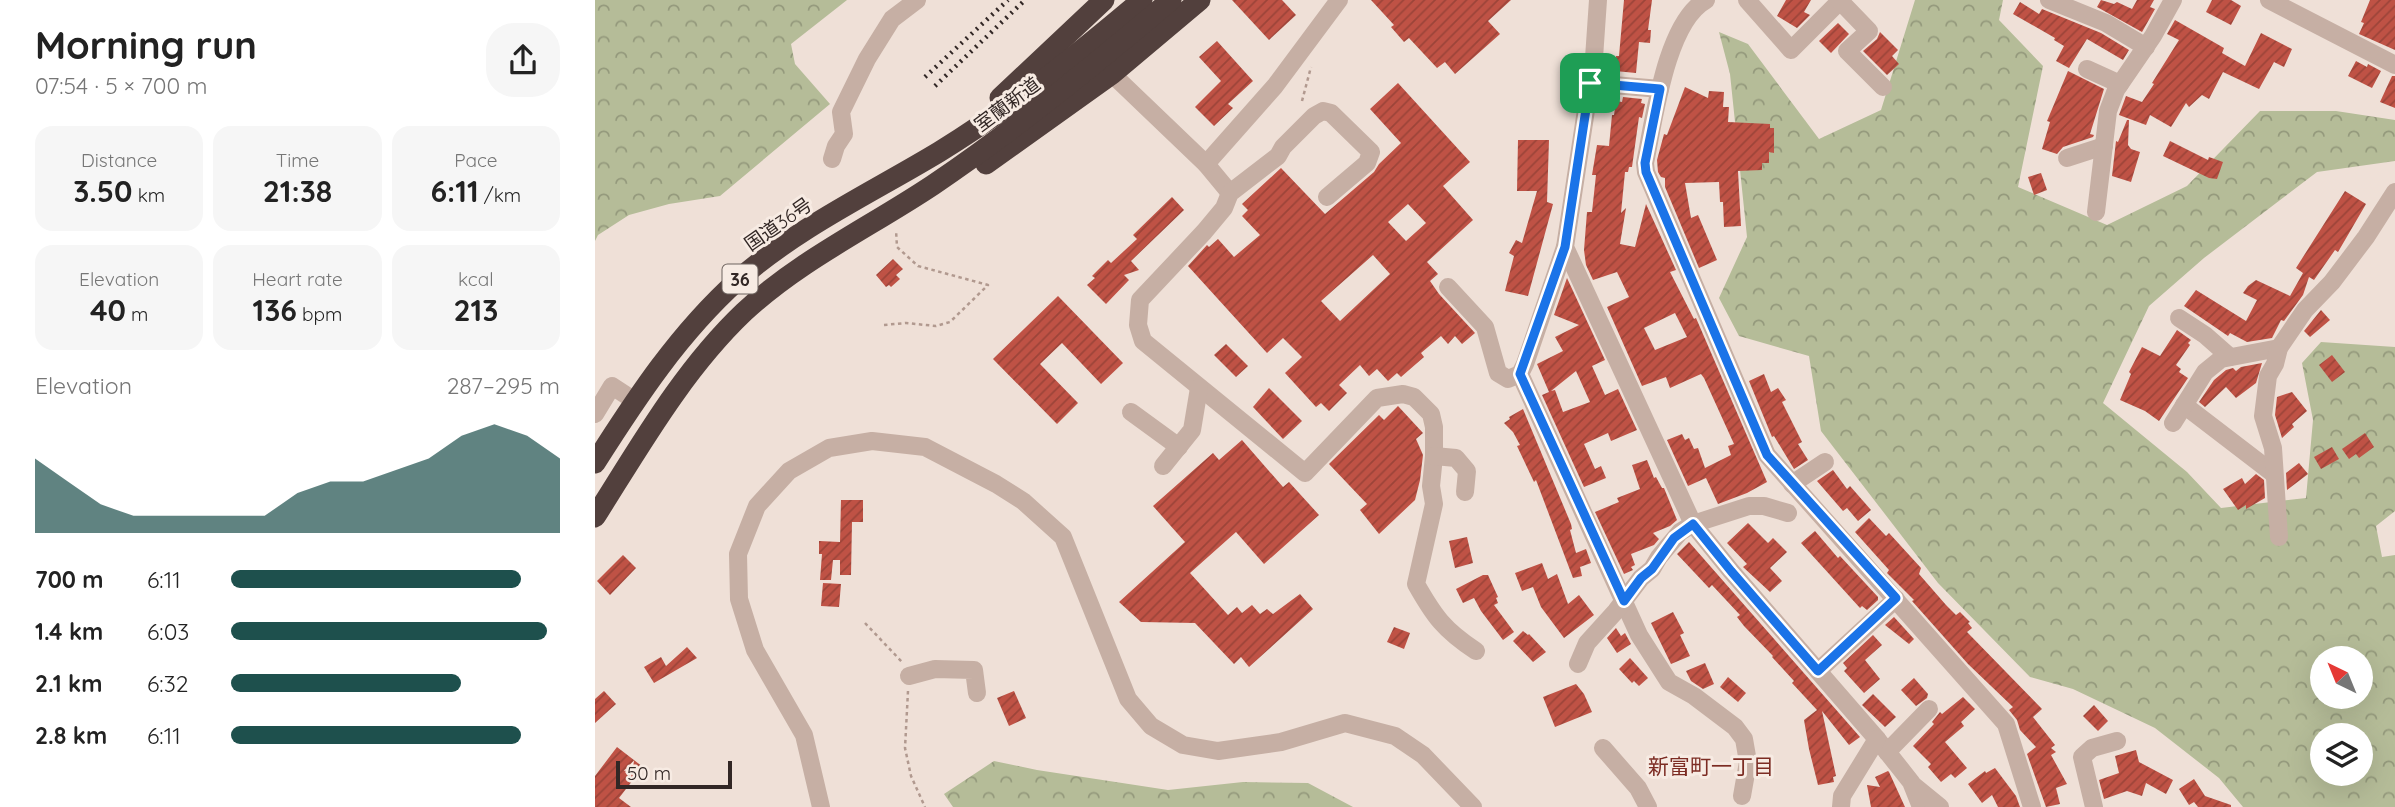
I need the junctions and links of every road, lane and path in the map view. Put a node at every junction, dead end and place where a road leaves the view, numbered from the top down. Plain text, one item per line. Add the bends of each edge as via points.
1 (918, 0) edge
2 (1104, 0) edge
3 (1142, 0) edge
4 (1171, 0) edge
5 (1200, 0) edge
6 (1339, 0) edge
7 (1598, 0) edge
8 (1706, 0) edge
9 (1747, 0) edge
10 (1840, 0) edge
11 (2049, 0) edge
12 (2173, 0) edge
13 (2270, 0) edge
14 (2288, 4) edge
15 (2146, 47) junction
16 (2395, 65) edge
17 (2087, 69) dead end
18 (1112, 74) junction
19 (1058, 81) junction
20 (1590, 83) junction
21 (2120, 84) junction
22 (1883, 87) dead end
23 (1660, 89) junction
24 (2104, 146) junction
25 (938, 153) junction
26 (2067, 158) dead end
27 (832, 159) dead end
28 (1206, 164) junction
29 (2395, 192) edge
30 (1230, 193) junction
31 (1327, 197) dead end
32 (2096, 212) dead end
33 (894, 216) junction
34 (860, 230) junction
35 (1565, 247) junction
36 (1448, 287) dead end
37 (2179, 318) dead end
38 (884, 324) dead end
39 (2279, 348) junction
40 (2229, 357) junction
41 (1520, 374) junction
42 (1199, 388) junction
43 (635, 401) junction
44 (2184, 405) junction
45 (1131, 412) dead end
46 (595, 414) edge
47 (2173, 423) dead end
48 (1179, 447) junction
49 (1434, 456) junction
50 (1825, 462) dead end
51 (595, 463) edge
52 (1163, 466) dead end
53 (2274, 474) junction
54 (1792, 484) junction
55 (1465, 492) dead end
56 (1788, 513) dead end
57 (595, 516) edge
58 (1693, 524) junction
59 (2279, 537) dead end
60 (1896, 598) junction
61 (1624, 601) junction
62 (865, 623) dead end
63 (1476, 651) dead end
64 (1578, 664) dead end
65 (1818, 671) junction
66 (909, 676) junction
67 (977, 693) dead end
68 (1929, 709) dead end
69 (2117, 741) dead end
70 (1882, 746) junction
71 (1603, 748) dead end
72 (1911, 782) junction
73 (1742, 796) dead end
74 (821, 807) edge
75 (925, 807) edge
76 (1473, 807) edge
77 (1649, 807) edge
78 (1841, 807) edge
79 (1921, 807) edge
80 (1940, 807) edge
81 (2032, 807) edge
82 (2094, 807) edge

1 - 27 street via 892,19 867,59 841,112 844,134
2 - 25 highway
3 - 19 highway, 室蘭新道 / 36
4 - 19 highway, 室蘭新道 / 36
5 - 18 highway
6 - 28 street via 1275,86
7 - 20 street
8 - 23 street via 1695,6 1679,29
9 - 10 street via 1791,50
10 - 22 street via 1869,31 1847,51
11 - 15 street via 2106,23
12 - 15 street
13 - 14 street
14 - 16 street
15 - 21 street
17 - 21 street
18 - 28 street
18 - 33 highway via 1009,149
19 - 25 highway, 室蘭新道 / 36
19 - 34 highway, 室蘭新道 / 36 via 985,149
20 - 23 street
20 - 35 street
21 - 24 street via 2108,111
23 - 54 street via 1646,172 1767,455
24 - 26 street
24 - 32 street
25 - 43 highway, 国道36号 / 36 via 848,203 765,258 704,313
28 - 30 street
29 - 39 street via 2366,237
30 - 31 street via 1278,156 1323,111 1342,122 1371,152 1367,163
30 - 42 street via 1204,232 1140,300 1138,325 1143,341
33 - 34 highway
33 - 38 path via 897,247 918,266 988,285 950,321 936,326
34 - 57 highway, 36 via 785,278 744,312 675,393
35 - 41 street
35 - 58 street
36 - 41 street via 1485,327 1498,373 1508,379
37 - 40 street
39 - 40 street
39 - 53 street via 2268,376 2263,416 2273,448
40 - 44 street via 2205,372
41 - 61 street
42 - 48 street via 1192,430
42 - 49 street via 1305,473 1377,398 1403,394 1414,397 1431,414
43 - 46 street via 612,386
43 - 51 highway, 国道36号 / 36
44 - 47 street
44 - 53 street
45 - 48 street
48 - 52 street
49 - 55 street via 1456,458 1467,471
49 - 63 street via 1434,505 1416,584 1451,635
50 - 54 street
53 - 59 street
54 - 60 street
56 - 58 street via 1749,506
58 - 61 street via 1674,538
58 - 65 street
60 - 65 street
60 - 81 street via 2006,724
61 - 64 street via 1587,643
61 - 73 street via 1669,682 1735,727 1744,739 1748,762
62 - 66 path via 899,657
65 - 70 street
66 - 67 street via 935,669 974,670
66 - 75 path via 905,748
68 - 70 street
69 - 82 street via 2092,748 2082,757
70 - 72 street
70 - 78 street via 1842,796
71 - 77 street
72 - 79 street
72 - 80 street
74 - 76 street via 804,735 755,650 739,599 738,554 757,506 789,471 829,448 872,441 925,447 1023,501 1063,537 1128,699 1151,726 1183,746 1218,751 1281,742 1345,723 1395,736 1423,755

